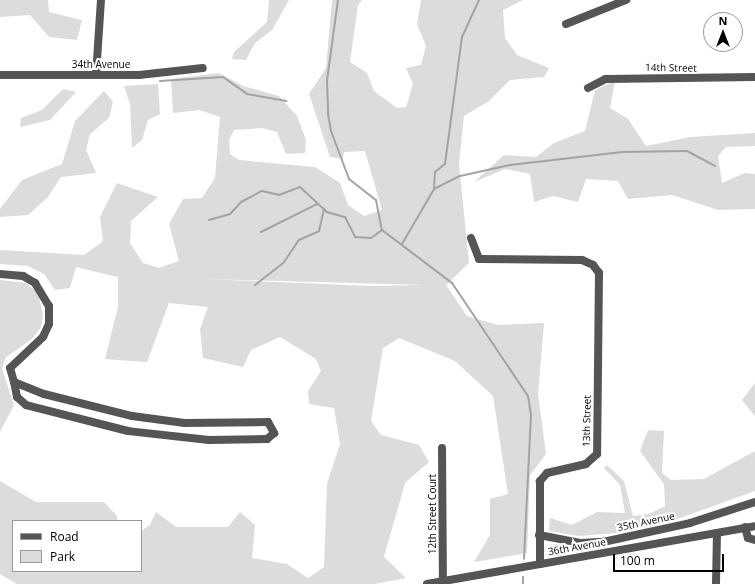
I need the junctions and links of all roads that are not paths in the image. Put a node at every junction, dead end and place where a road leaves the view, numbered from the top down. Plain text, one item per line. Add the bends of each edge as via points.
1 (101, 0) edge
2 (626, 0) edge
3 (566, 24) dead end
4 (203, 68) dead end
5 (0, 75) edge
6 (96, 76) junction
7 (755, 77) edge
8 (588, 88) dead end
9 (471, 238) dead end
10 (0, 274) edge
11 (14, 382) junction
12 (137, 417) junction
13 (128, 431) junction
14 (442, 448) dead end
15 (755, 502) edge
16 (755, 526) edge
17 (745, 528) junction
18 (717, 533) junction
19 (539, 535) junction
20 (755, 540) edge
21 (540, 564) junction
22 (443, 581) junction
23 (426, 584) edge
24 (716, 584) edge

1 - 6 street
2 - 3 street
4 - 6 street, 34th Avenue
5 - 6 street, 34th Avenue
7 - 8 street, 14th Street via 606,79
9 - 19 street, 13th Street via 475,257 486,261 582,260 594,265 599,279 597,454 586,464 547,473 540,482
10 - 11 street via 23,276 36,283 49,306 49,324 43,337 10,368
11 - 12 street via 88,406
11 - 13 street via 18,397 26,405
12 - 13 street via 141,421 139,428
12 - 13 street via 185,422 268,422 274,433 267,439 209,440
14 - 22 street, 12th Street Court
15 - 19 street, 35th Avenue via 690,523 603,542 581,543
16 - 17 street, 36th Avenue
17 - 18 street, 36th Avenue
17 - 20 street via 748,538
18 - 21 street, 36th Avenue
18 - 24 street
19 - 21 street, 13th Street
21 - 22 street, 36th Avenue
22 - 23 street, 36th Avenue

